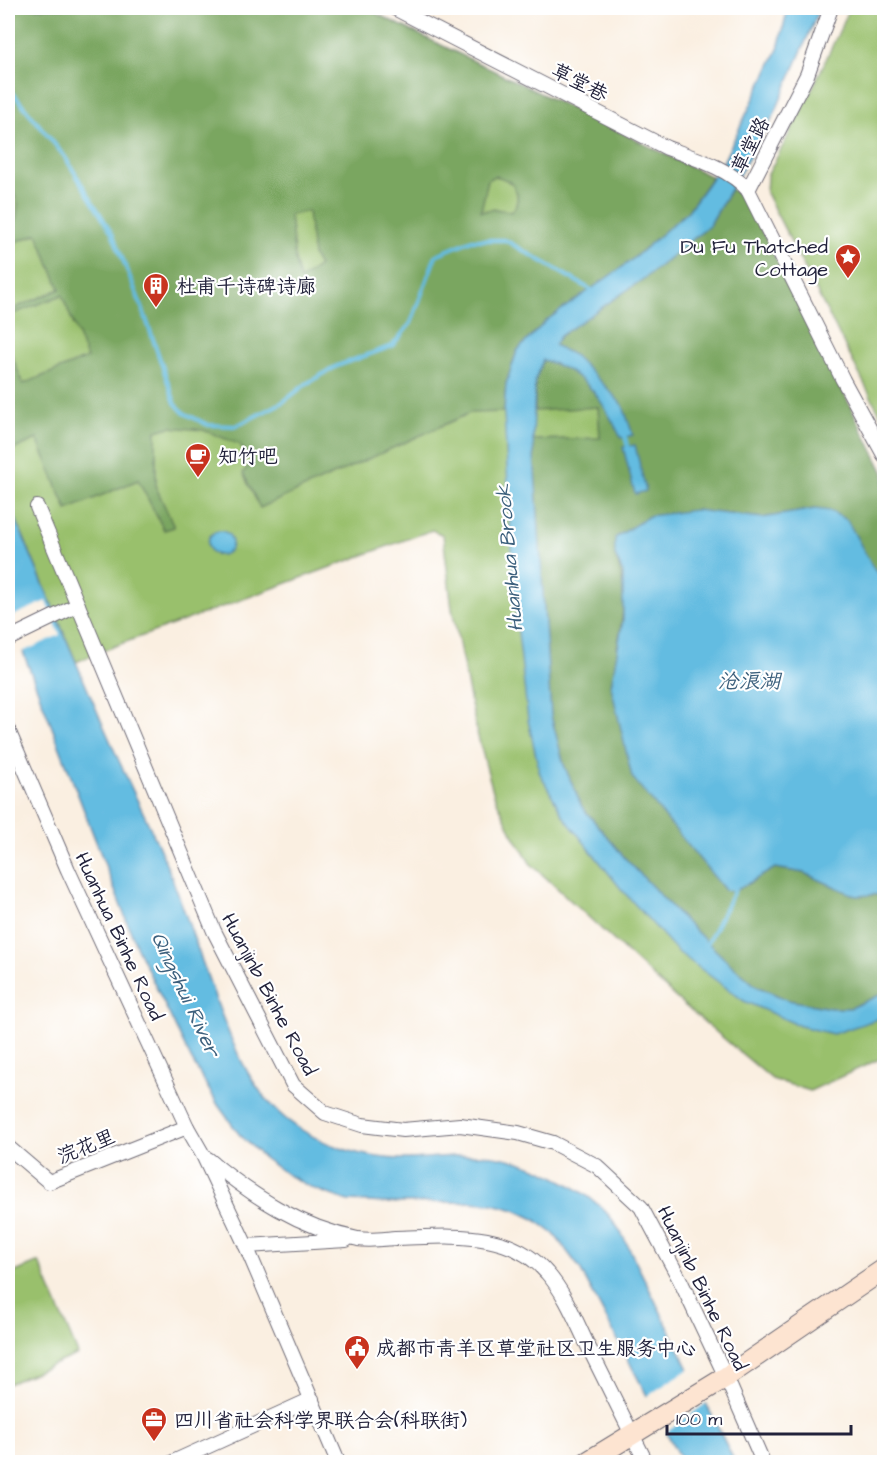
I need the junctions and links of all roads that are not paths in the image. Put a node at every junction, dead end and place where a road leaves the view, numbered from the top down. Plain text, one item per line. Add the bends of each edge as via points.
1 (394, 8) edge
2 (831, 8) edge
3 (744, 186) junction
4 (885, 455) edge
5 (38, 507) dead end
6 (78, 605) junction
7 (8, 639) edge
8 (8, 730) edge
9 (187, 1127) junction
10 (8, 1147) edge
11 (203, 1155) junction
12 (361, 1239) junction
13 (246, 1246) junction
14 (885, 1269) edge
15 (718, 1382) junction
16 (312, 1399) junction
17 (632, 1436) junction
18 (173, 1462) edge
19 (339, 1462) edge
20 (587, 1462) edge
21 (646, 1462) edge
22 (763, 1462) edge

1 - 3 street, 草堂巷
2 - 3 street, 草堂路 via 807,75
3 - 4 street, 草堂路
5 - 6 street, Huanjinb Binhe Road
6 - 7 street
6 - 15 street, Huanjinb Binhe Road via 214,931 293,1085 325,1113 362,1125 403,1130 460,1125 518,1133 553,1143 597,1166 641,1207 680,1280
8 - 9 street, Huanhua Binhe Road
9 - 10 street, 浣花里 via 49,1182
9 - 11 street, Huanhua Binhe Road
11 - 12 street, Huanhua Binhe Road via 240,1186 278,1209 320,1230
11 - 13 street, Huanhua Binhe Road
12 - 13 street, Huanhua Binhe Road
12 - 17 street, Huanhua Binhe Road via 469,1236 505,1243 527,1255 548,1273 569,1307
13 - 16 street, Huanhua Binhe Road
14 - 15 street
15 - 17 street
15 - 22 street, Huanjinb Binhe Road
16 - 18 street
16 - 19 street, Huanhua Binhe Road
17 - 20 street
17 - 21 street, Huanhua Binhe Road

